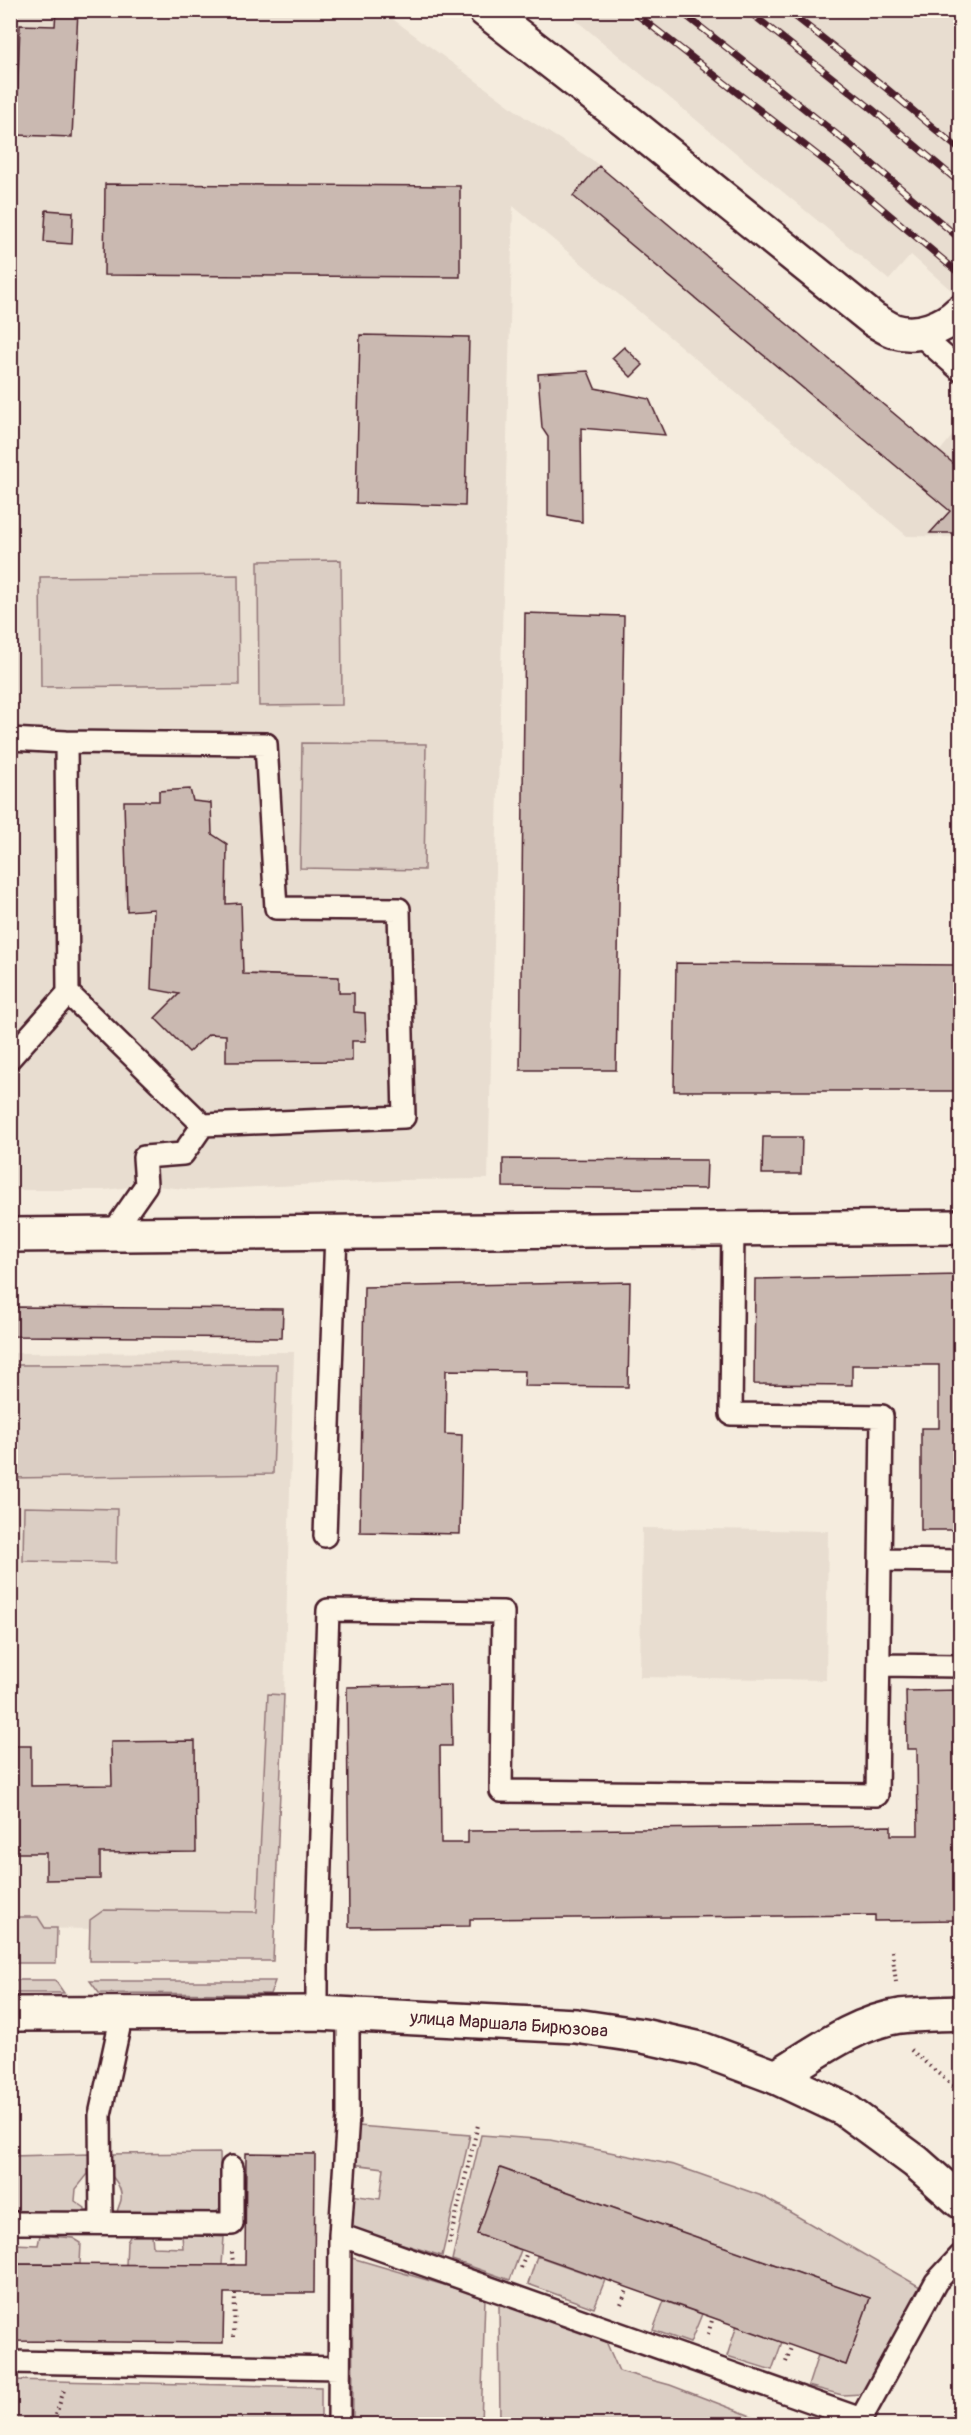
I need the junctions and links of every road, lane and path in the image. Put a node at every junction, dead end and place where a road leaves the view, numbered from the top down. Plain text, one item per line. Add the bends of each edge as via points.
1 (484, 10) edge
2 (960, 312) edge
3 (918, 333) junction
4 (960, 370) edge
5 (10, 740) edge
6 (66, 742) junction
7 (68, 993) junction
8 (10, 1058) edge
9 (203, 1125) junction
10 (960, 1227) edge
11 (733, 1229) junction
12 (336, 1233) junction
13 (10, 1235) edge
14 (111, 1235) junction
15 (325, 1536) dead end
16 (880, 1560) junction
17 (960, 1561) edge
18 (879, 1665) junction
19 (960, 1666) edge
20 (892, 1951) dead end
21 (897, 1992) dead end
22 (960, 2013) edge
23 (10, 2014) edge
24 (122, 2014) junction
25 (333, 2014) junction
26 (910, 2048) dead end
27 (776, 2077) junction
28 (960, 2092) edge
29 (478, 2125) dead end
30 (232, 2167) dead end
31 (960, 2201) edge
32 (100, 2222) junction
33 (10, 2223) edge
34 (340, 2235) junction
35 (960, 2256) edge
36 (442, 2271) junction
37 (235, 2293) dead end
38 (10, 2362) edge
39 (233, 2367) junction
40 (339, 2368) junction
41 (339, 2424) edge

1 - 3 street via 861,310 895,332
2 - 3 street via 950,322
3 - 4 lane
5 - 6 lane
6 - 7 lane
6 - 9 lane via 266,744 276,908 399,909 404,1117
7 - 8 lane
7 - 9 lane
9 - 14 lane via 183,1154 144,1157 146,1185
10 - 11 street
11 - 12 street
11 - 16 lane via 731,1414 882,1416
12 - 14 street
12 - 15 lane
13 - 14 street
16 - 17 lane
16 - 18 lane
18 - 19 lane
18 - 25 lane via 878,1795 501,1791 503,1612 328,1610 317,1960
20 - 21 path
22 - 27 street via 899,2016 868,2026
23 - 24 street, улица Маршала Бирюзова
24 - 25 street, улица Маршала Бирюзова
24 - 32 lane via 100,2115
25 - 27 street, улица Маршала Бирюзова via 576,2026 701,2049
25 - 34 lane via 348,2115
26 - 28 path
27 - 31 street, улица Маршала Бирюзова via 844,2109 916,2162
29 - 36 path
30 - 32 lane via 232,2224
32 - 33 lane
34 - 36 lane
34 - 40 lane
35 - 36 lane via 936,2282 861,2420
37 - 39 path
38 - 39 lane
39 - 40 lane
40 - 41 lane

